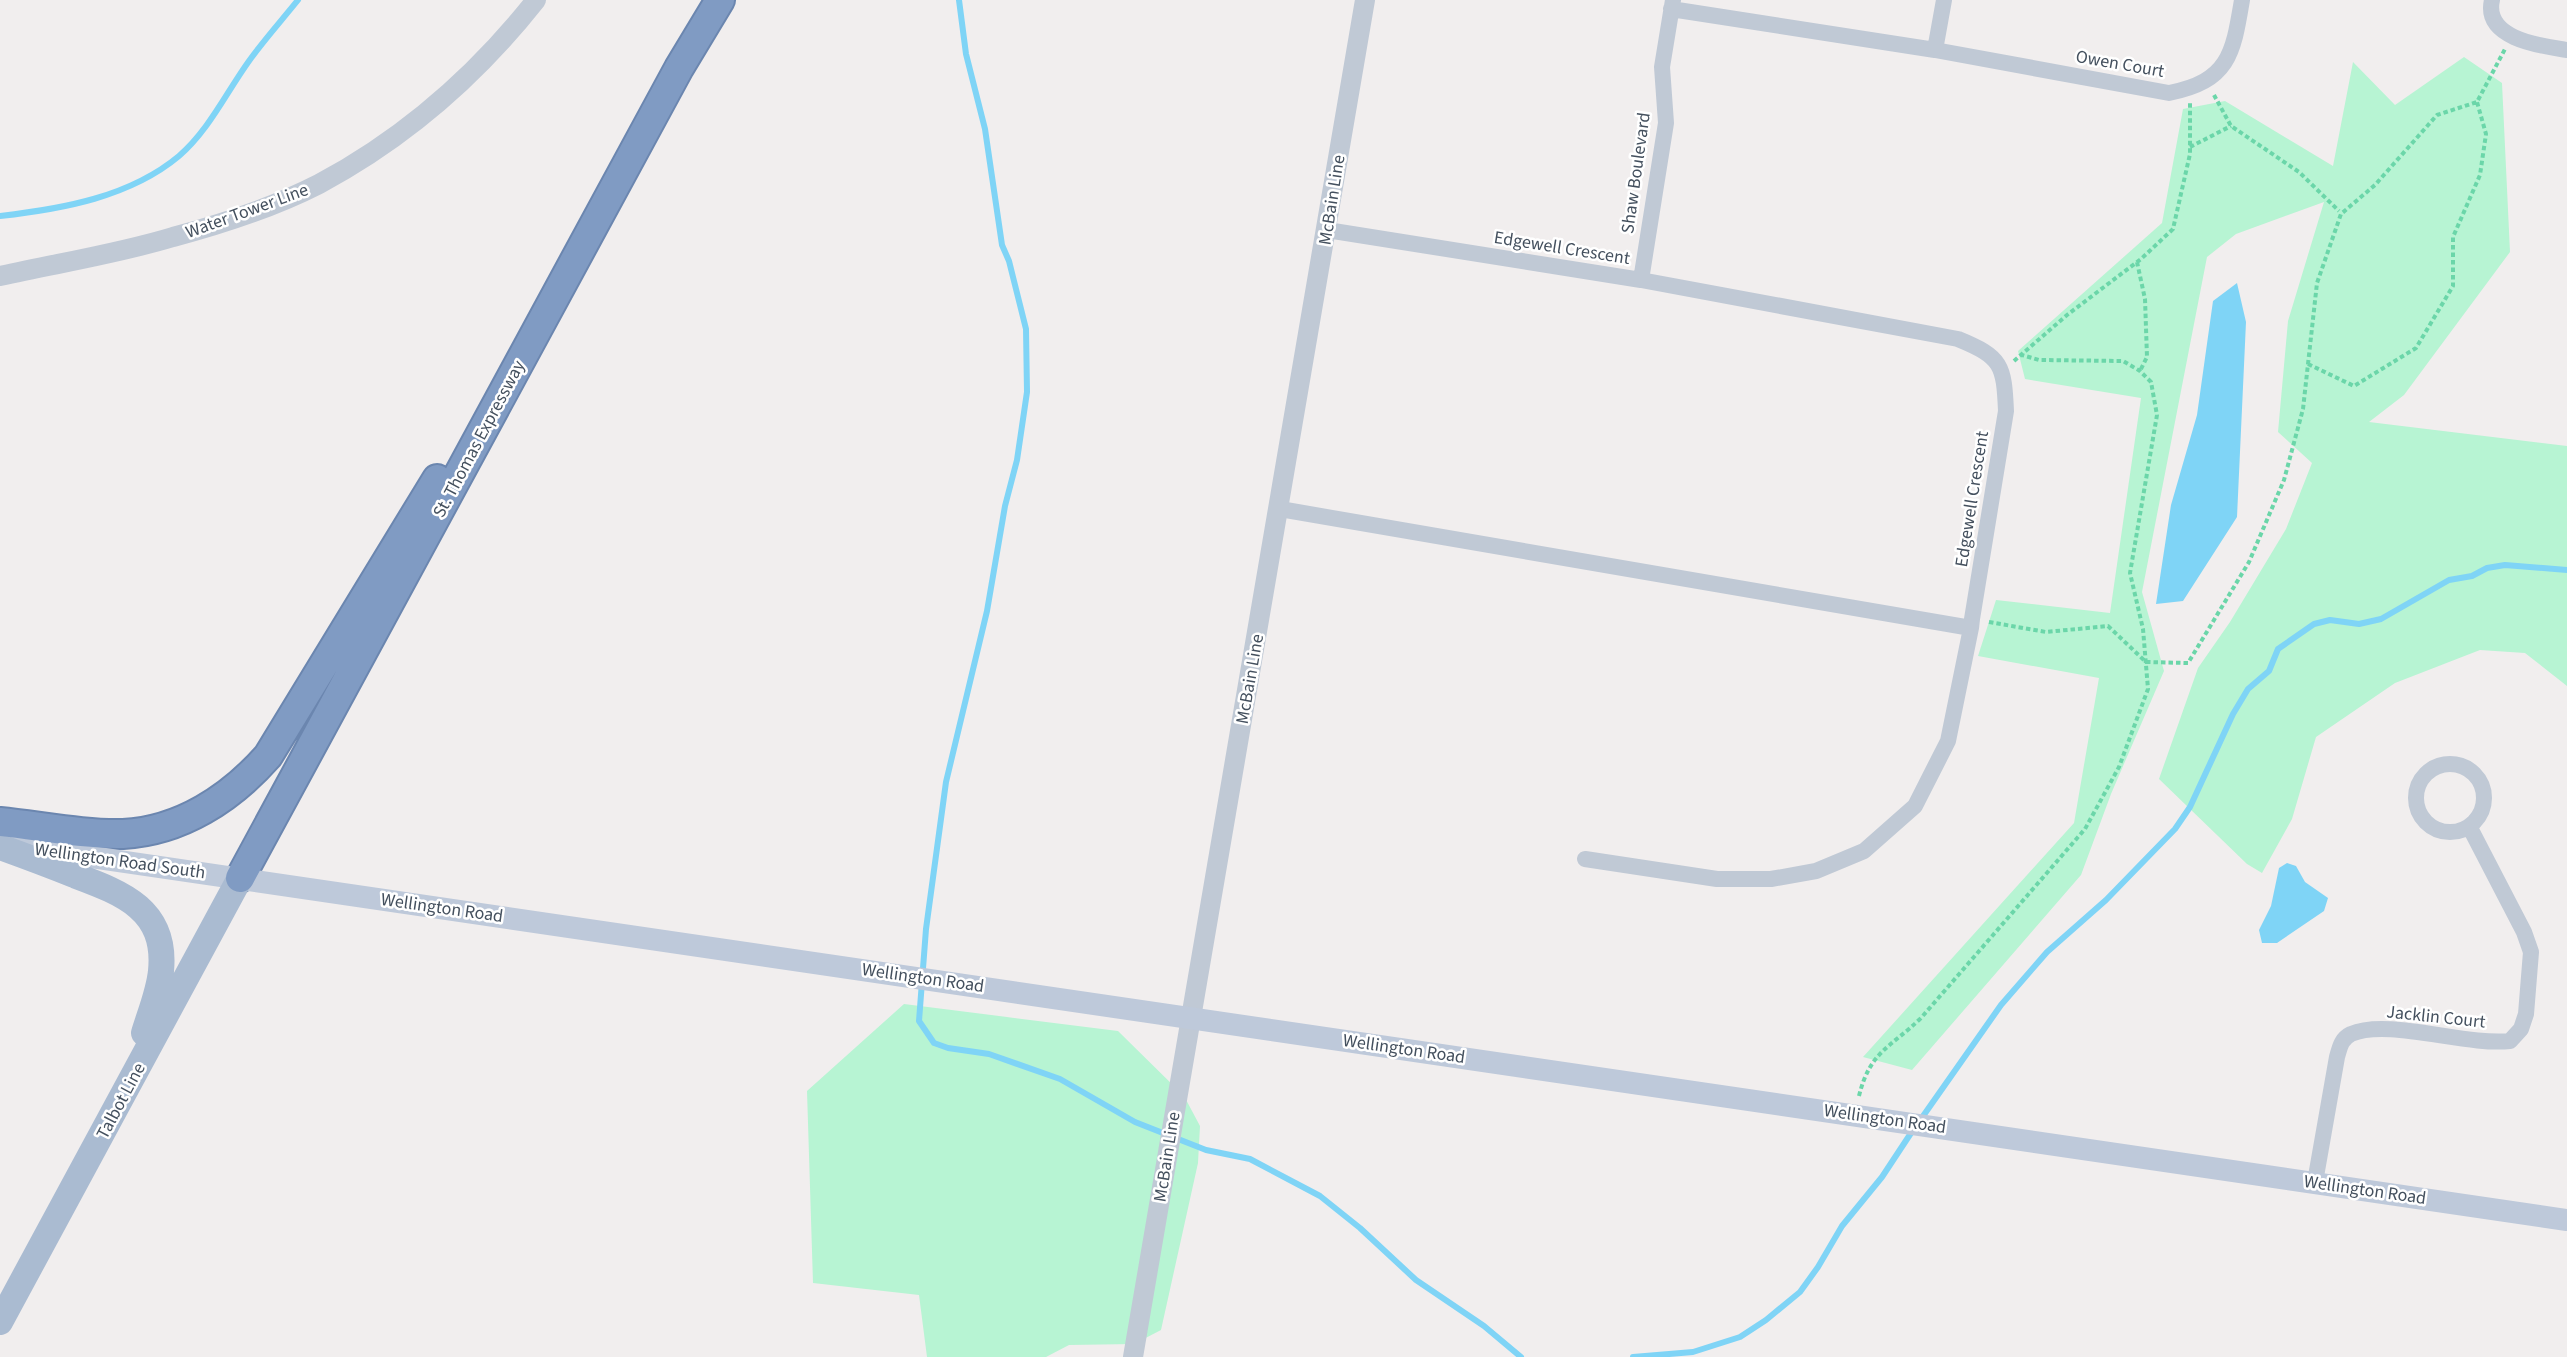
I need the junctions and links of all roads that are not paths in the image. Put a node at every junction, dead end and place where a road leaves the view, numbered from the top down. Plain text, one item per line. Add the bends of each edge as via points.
1 (536, 0) edge
2 (720, 0) edge
3 (1365, 0) edge
4 (1944, 0) edge
5 (2242, 0) edge
6 (2492, 0) edge
7 (1672, 5) edge
8 (1935, 50) junction
9 (2567, 50) edge
10 (625, 170) junction
11 (1327, 230) junction
12 (0, 276) edge
13 (1641, 280) junction
14 (1280, 509) junction
15 (1972, 624) junction
16 (0, 822) edge
17 (2469, 826) junction
18 (0, 845) edge
19 (1585, 859) dead end
20 (240, 878) junction
21 (1190, 1017) junction
22 (123, 1098) junction
23 (2315, 1182) junction
24 (2567, 1220) edge
25 (0, 1322) edge
26 (1133, 1357) edge

1 - 12 street, Water Tower Line via 455,90 405,129 317,184 263,208 173,238
2 - 10 highway, St. Thomas Expressway
3 - 11 street, McBain Line
4 - 8 street
5 - 8 street, Owen Court via 2224,65 2206,81 2169,93
6 - 9 street via 2490,9 2496,24 2512,36
7 - 8 street, Owen Court
7 - 13 street, Shaw Boulevard via 1662,67 1666,123
10 - 16 highway via 286,728 248,779 206,810 154,829 113,833
10 - 20 highway, St. Thomas Expressway
11 - 13 street, Edgewell Crescent
11 - 14 street, McBain Line
13 - 15 street, Edgewell Crescent via 1958,339 1981,348 1998,361 2005,381 2006,411
14 - 15 street
14 - 21 street, McBain Line
15 - 19 street, Edgewell Crescent via 1948,741 1915,806 1864,851 1816,871 1771,879 1717,879
17 - 17 street via 2483,806 2484,792 2479,779 2458,764 2445,763 2433,768 2417,787 2418,812 2426,824 2439,831 2453,832
17 - 23 street, Jacklin Court via 2531,952 2526,1014 2521,1029 2510,1041 2489,1044 2402,1031 2367,1030 2349,1035 2341,1042 2337,1057
18 - 20 main road, Wellington Road South
18 - 22 main road via 122,894 147,915 156,930 161,949 157,991
20 - 21 main road, Wellington Road
20 - 22 main road, Talbot Line
21 - 23 main road, Wellington Road
21 - 26 street, McBain Line
22 - 25 main road, Talbot Line
23 - 24 main road, Wellington Road

